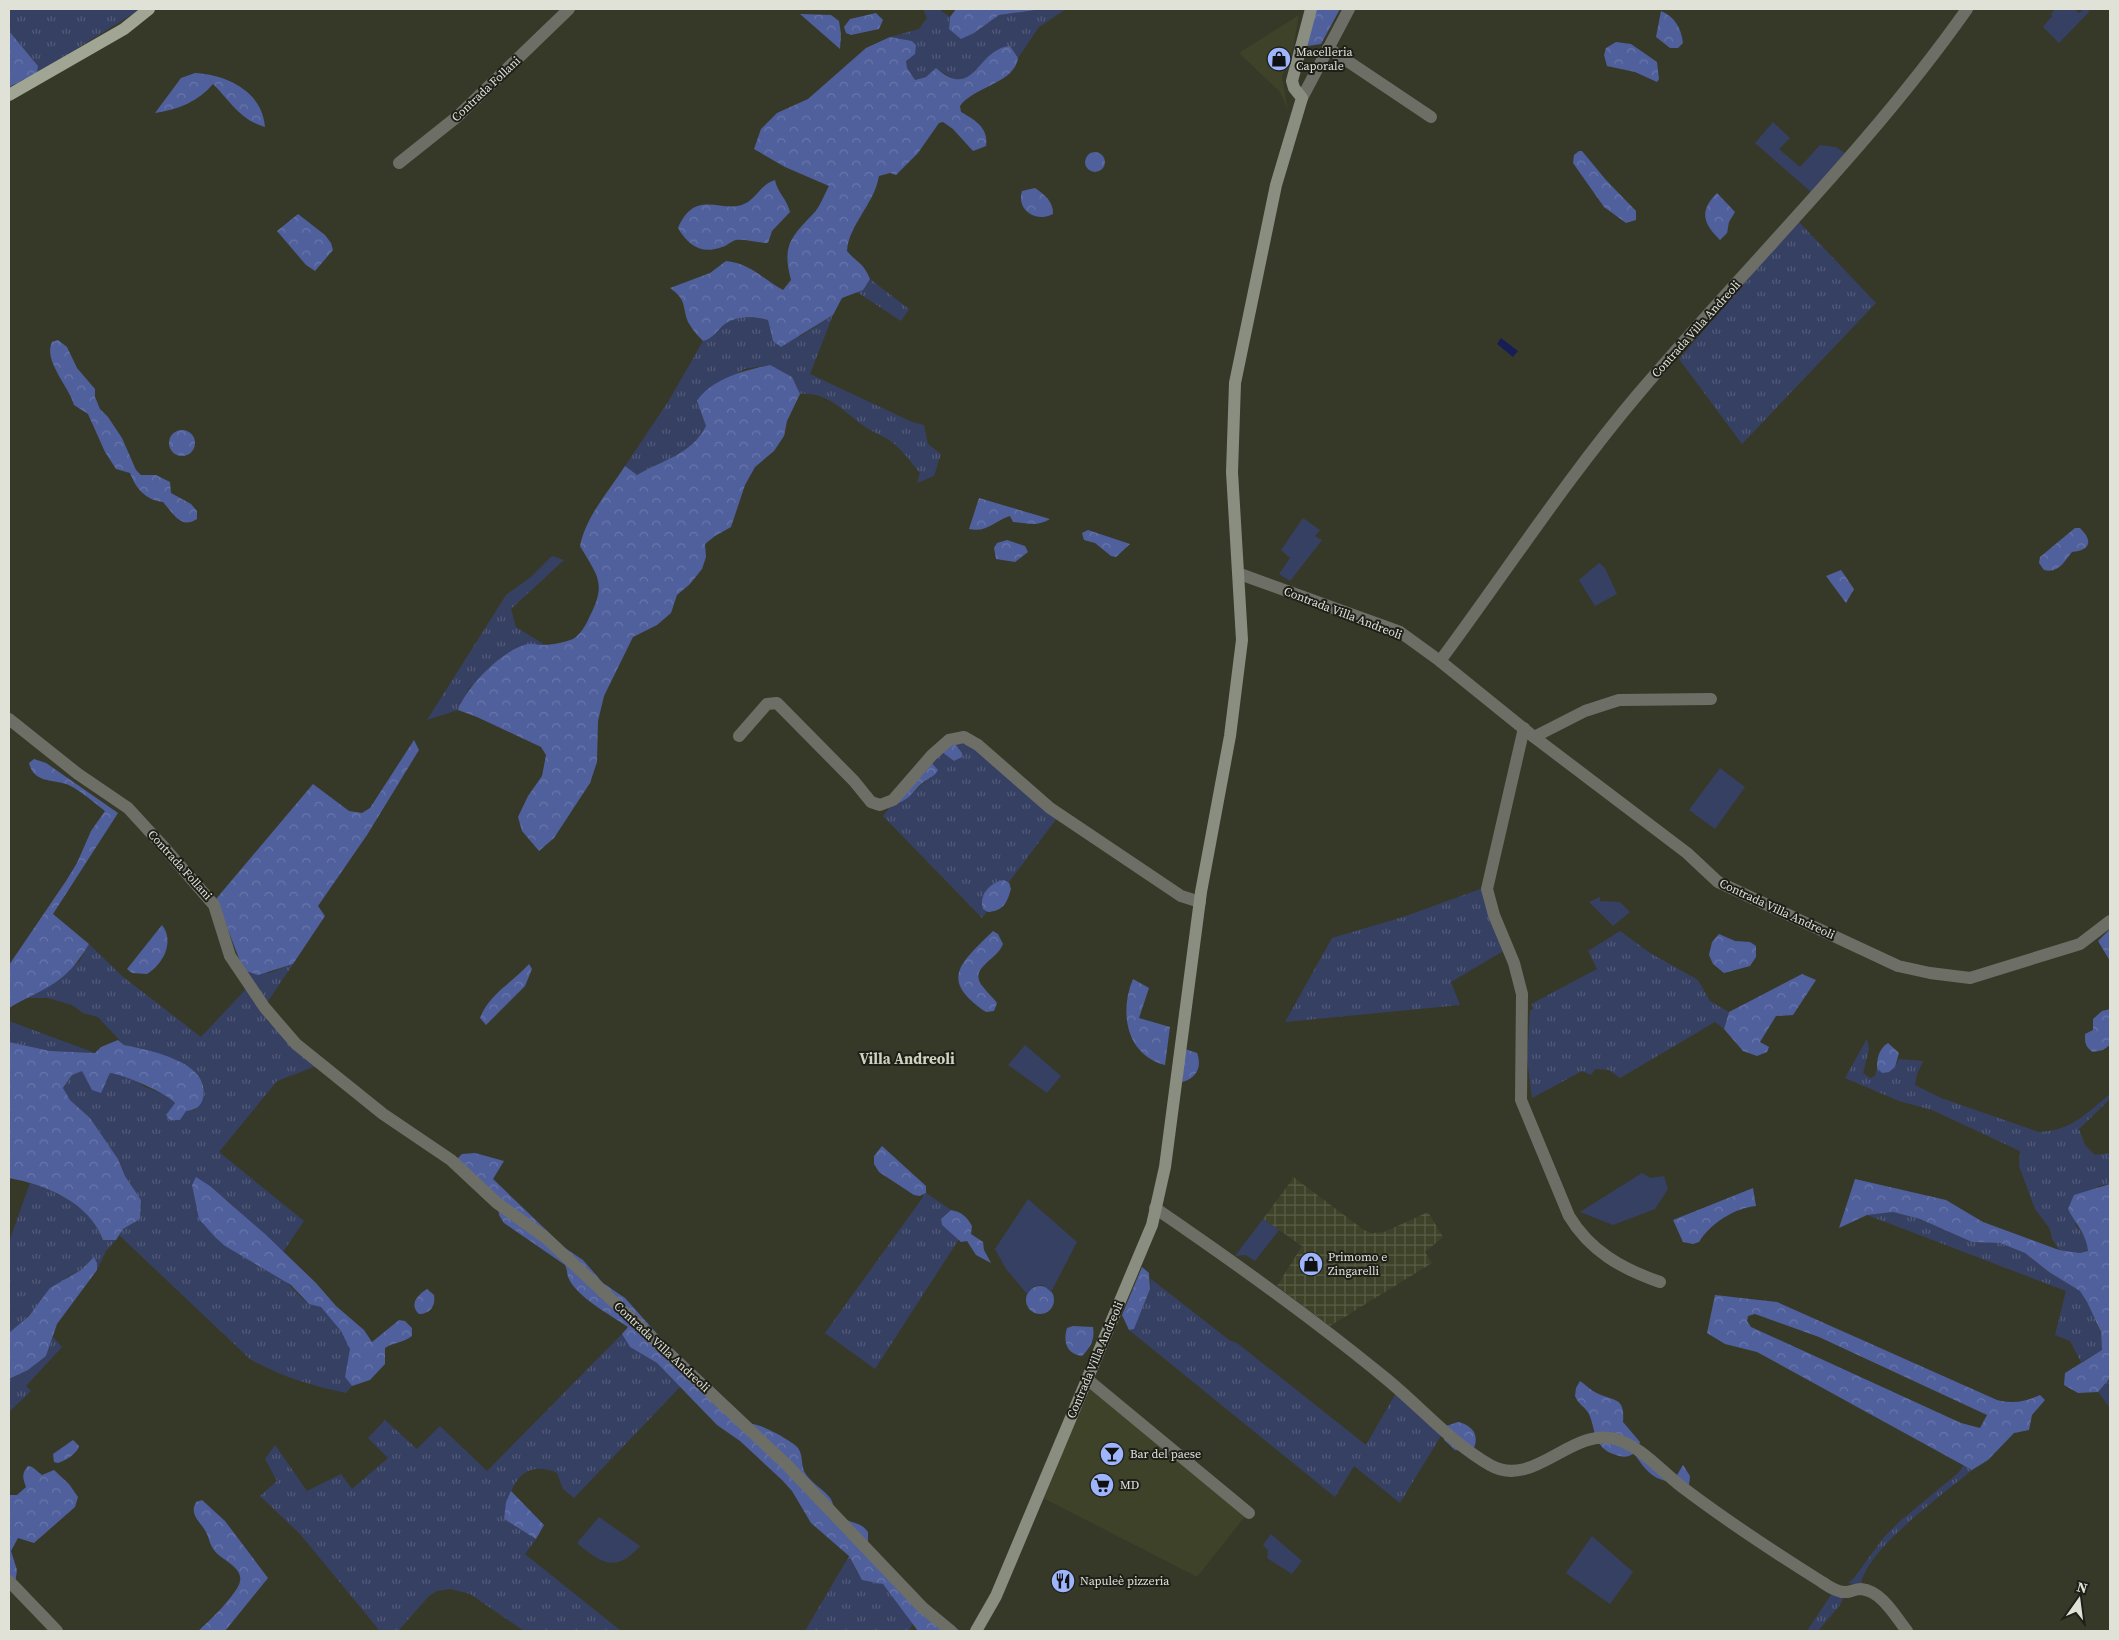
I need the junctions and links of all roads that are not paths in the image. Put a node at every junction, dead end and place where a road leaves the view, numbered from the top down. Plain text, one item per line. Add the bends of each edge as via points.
1 (149, 9) edge
2 (569, 9) edge
3 (1311, 9) edge
4 (1349, 9) edge
5 (1967, 9) edge
6 (1328, 48) junction
7 (9, 95) edge
8 (1302, 98) junction
9 (1431, 117) dead end
10 (399, 163) dead end
11 (1240, 574) junction
12 (1440, 661) junction
13 (1711, 699) dead end
14 (9, 719) edge
15 (1524, 728) junction
16 (739, 736) dead end
17 (1534, 738) junction
18 (1200, 902) junction
19 (2110, 922) edge
20 (350, 1088) joint
21 (1156, 1208) junction
22 (1660, 1282) dead end
23 (1087, 1379) junction
24 (1249, 1513) dead end
25 (9, 1581) edge
26 (996, 1596) junction
27 (57, 1631) edge
28 (951, 1631) edge
29 (976, 1631) edge
30 (988, 1631) edge
31 (1907, 1631) edge

1 - 7 main road via 124,29
2 - 10 street, Contrada Follani via 458,116
3 - 8 main road via 1292,81
4 - 6 street
5 - 12 street, Contrada Villa Andreoli via 1934,57 1598,444
6 - 8 street
6 - 9 street
8 - 11 main road, Contrada Villa Andreoli via 1276,185 1235,383 1232,472
11 - 12 street, Contrada Villa Andreoli via 1400,632
11 - 18 main road, Contrada Villa Andreoli via 1242,640 1230,736
12 - 15 street, Contrada Villa Andreoli
13 - 17 street via 1619,700 1585,711
14 - 20 street, Contrada Follani via 78,774 128,808 214,904 230,956 265,1008 296,1044
15 - 17 street, Contrada Villa Andreoli
15 - 22 street via 1487,889 1522,994 1521,1100 1569,1216 1579,1232 1597,1251 1619,1265
16 - 18 street via 767,704 777,703 872,802 880,805 893,800 949,740 964,737 978,745 1050,808 1182,896
17 - 19 street, Contrada Villa Andreoli via 1687,853 1718,882 1898,966 1970,978 2080,944
18 - 21 main road, Contrada Villa Andreoli via 1172,1119
20 - 28 street, Contrada Villa Andreoli via 451,1160 497,1202 546,1238 786,1464 922,1607
21 - 23 main road, Contrada Villa Andreoli via 1152,1225
21 - 31 street via 1258,1279 1386,1378 1451,1437 1491,1466 1507,1472 1521,1470 1592,1439 1614,1438 1636,1449 1763,1546 1831,1588 1845,1592 1860,1589 1874,1594
23 - 24 street
23 - 26 main road, Contrada Villa Andreoli
25 - 27 street
26 - 29 main road, Contrada Villa Andreoli
26 - 30 main road, Contrada Villa Andreoli

